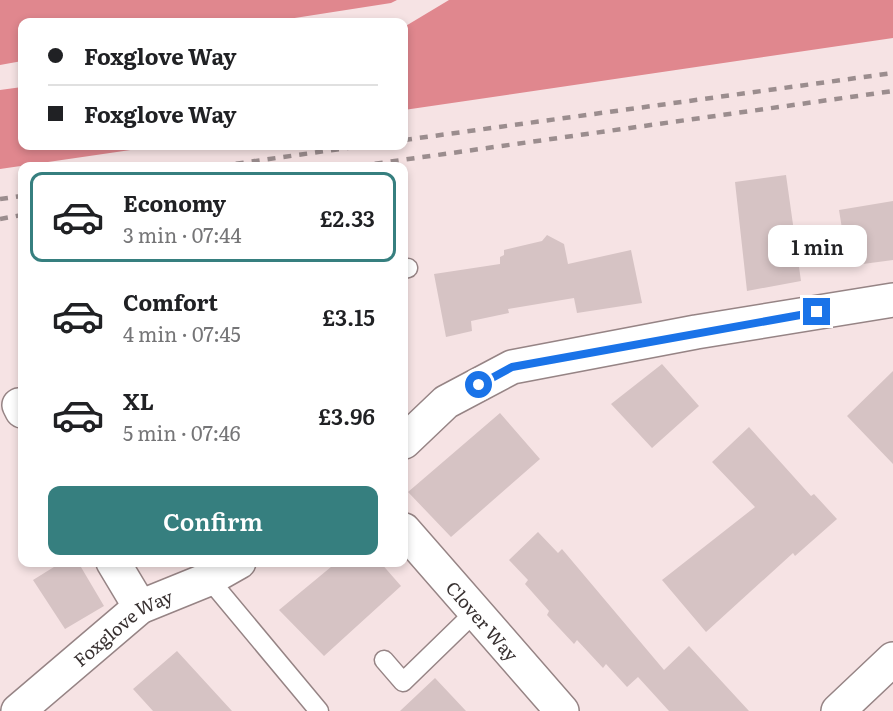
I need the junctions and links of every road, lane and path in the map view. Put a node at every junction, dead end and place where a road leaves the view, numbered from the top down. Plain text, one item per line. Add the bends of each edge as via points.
1 (893, 300) edge
2 (408, 438) edge
3 (408, 535) edge
4 (116, 567) edge
5 (230, 567) edge
6 (209, 579) junction
7 (140, 607) junction
8 (474, 613) junction
9 (893, 659) edge
10 (384, 660) dead end
11 (18, 711) edge
12 (319, 711) edge
13 (562, 711) edge
14 (838, 711) edge

1 - 2 street via 512,367 446,402
3 - 8 street, Clover Way
4 - 7 street
5 - 6 street, Foxglove Way
6 - 7 street, Foxglove Way
6 - 12 lane
7 - 11 street, Foxglove Way
8 - 10 lane via 403,682
8 - 13 street, Clover Way
9 - 14 street

